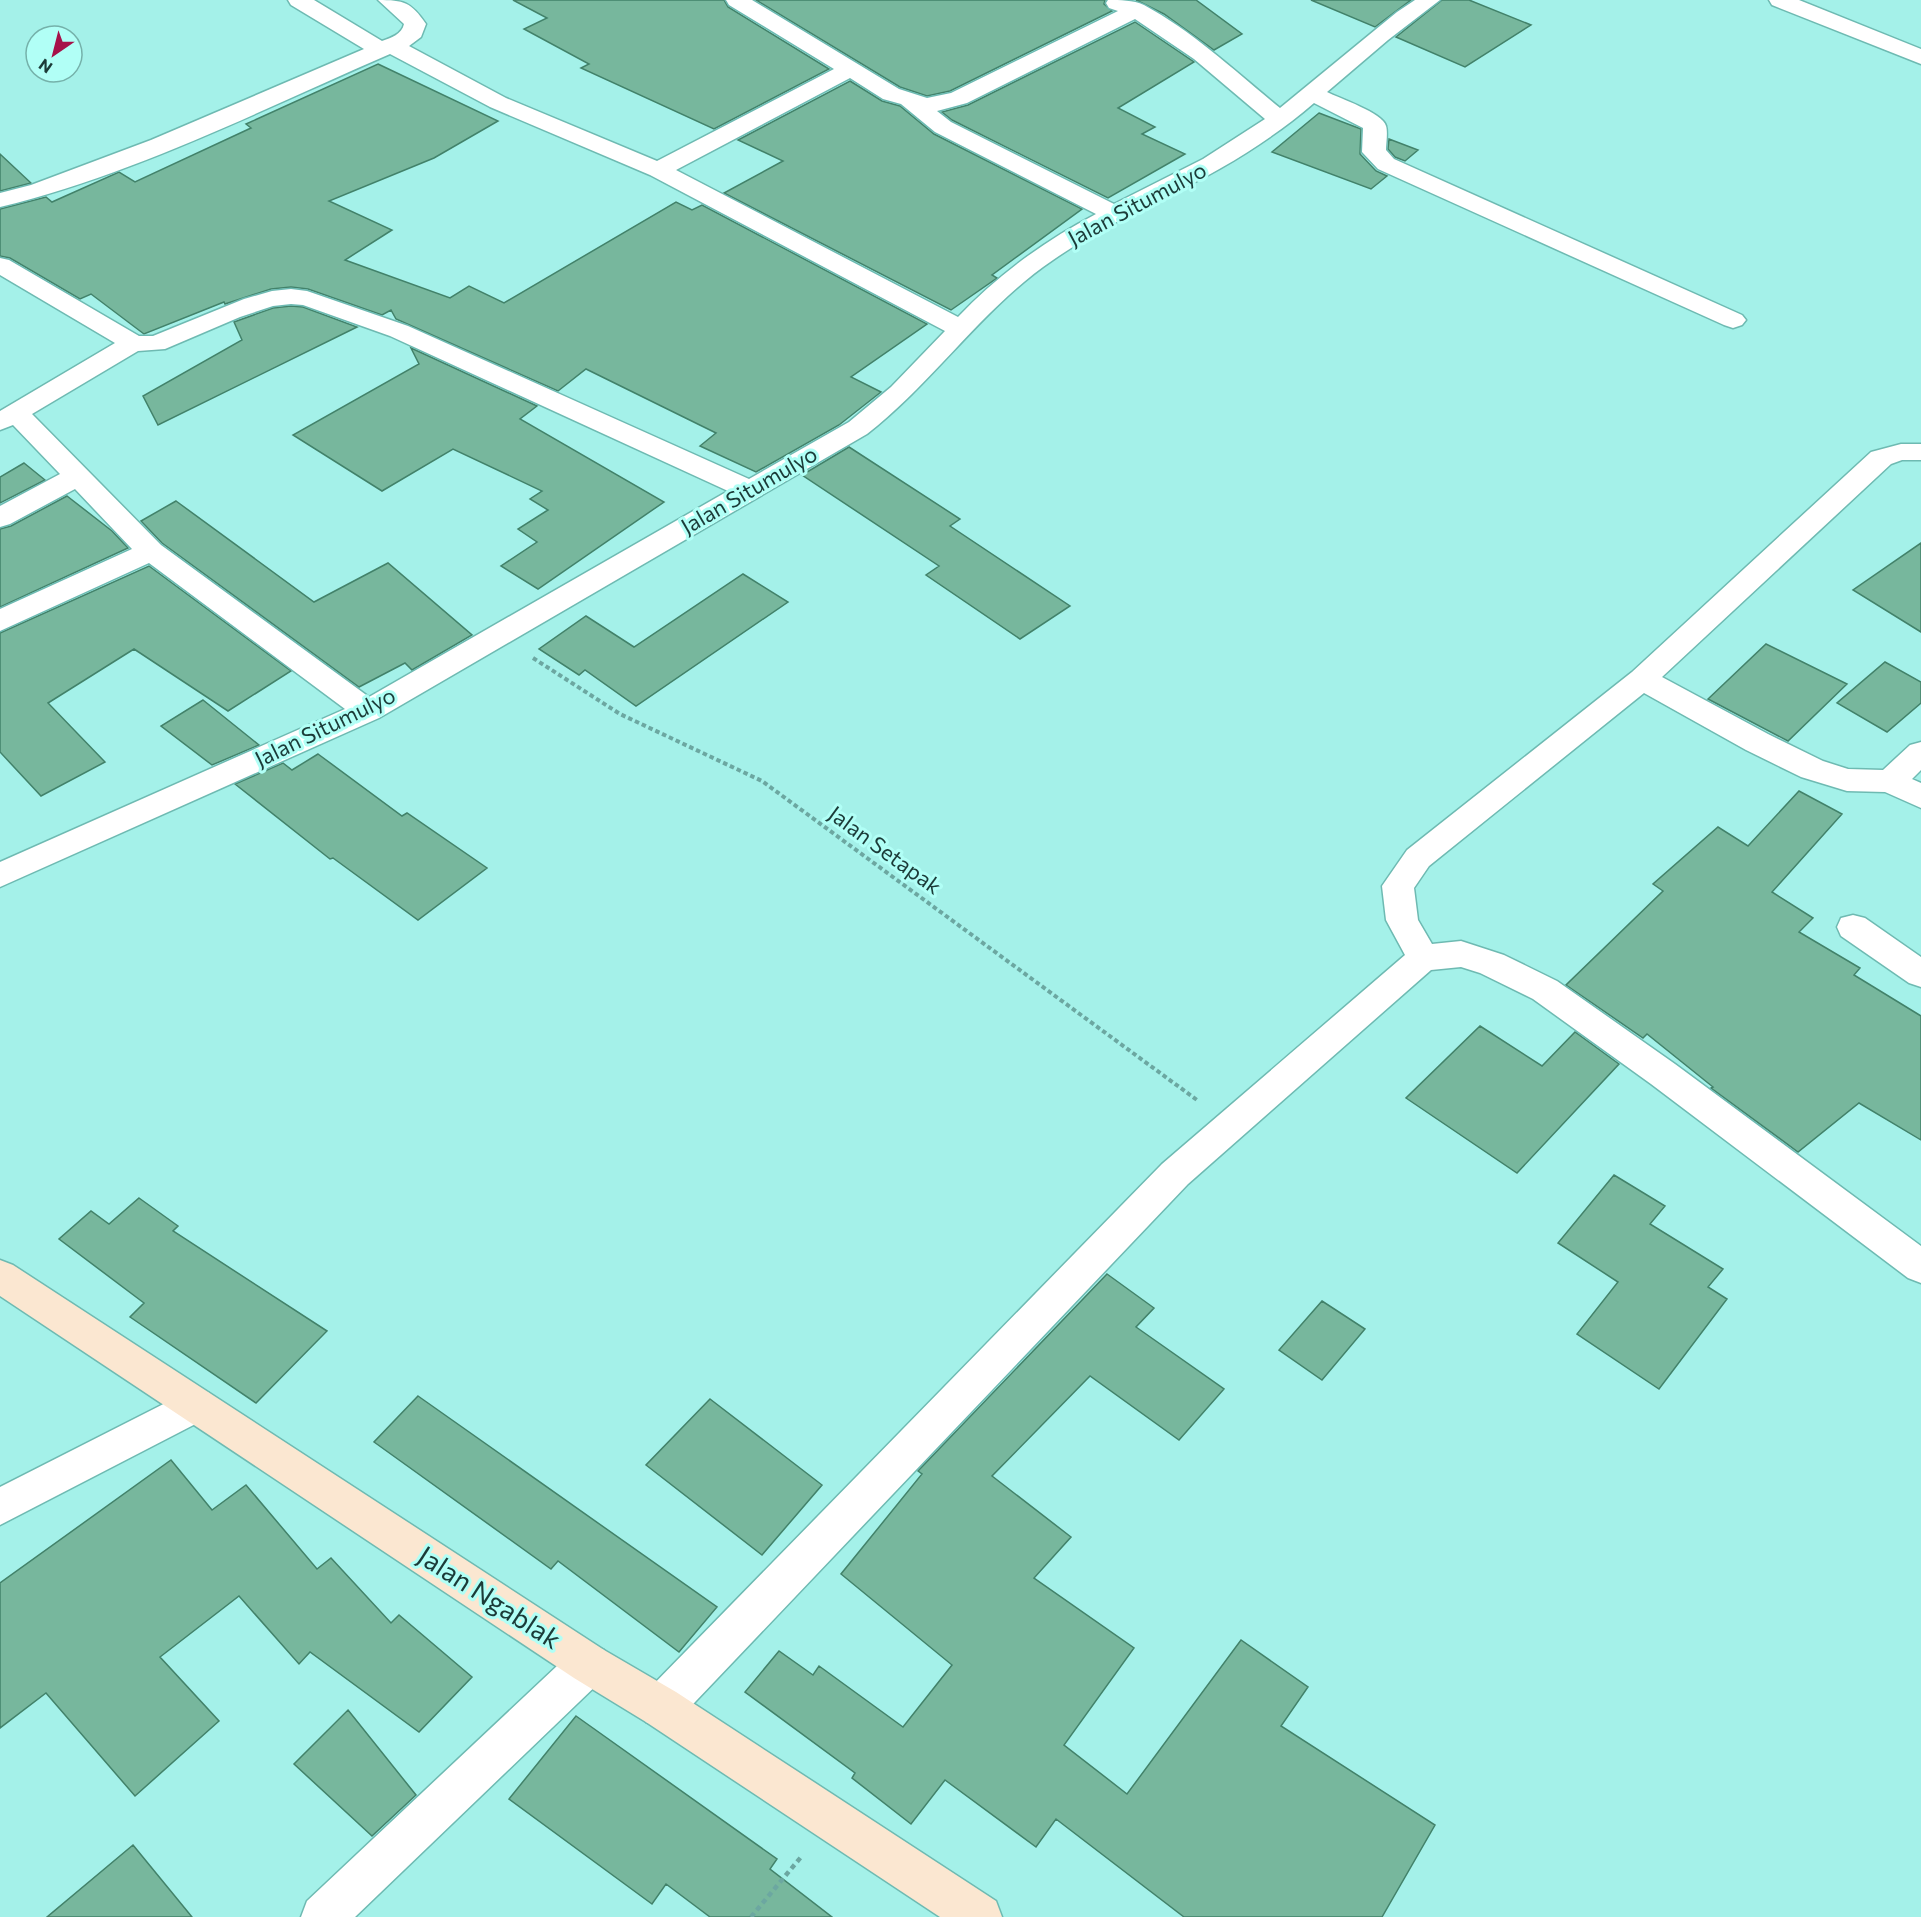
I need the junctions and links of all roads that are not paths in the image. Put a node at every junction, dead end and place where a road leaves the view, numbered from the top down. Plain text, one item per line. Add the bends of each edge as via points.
1 (299, 0) edge
2 (389, 0) edge
3 (737, 0) edge
4 (1107, 0) edge
5 (1429, 0) edge
6 (1780, 0) edge
7 (1137, 10) junction
8 (1921, 36) edge
9 (386, 48) junction
10 (1912, 54) edge
11 (851, 69) junction
12 (1312, 94) junction
13 (909, 100) junction
14 (1280, 120) junction
15 (658, 170) junction
16 (0, 200) edge
17 (1115, 214) junction
18 (0, 265) edge
19 (1733, 320) dead end
20 (961, 328) junction
21 (133, 343) junction
22 (8, 418) edge
23 (1921, 452) edge
24 (78, 476) junction
25 (749, 490) junction
26 (0, 518) edge
27 (151, 551) junction
28 (0, 621) edge
29 (1642, 679) junction
30 (368, 711) junction
31 (1921, 753) edge
32 (1890, 781) junction
33 (1921, 797) edge
34 (0, 875) edge
35 (1853, 927) dead end
36 (1423, 958) junction
37 (1921, 974) edge
38 (1921, 1267) edge
39 (0, 1275) edge
40 (195, 1405) junction
41 (0, 1507) edge
42 (588, 1664) junction
43 (661, 1707) junction
44 (323, 1917) edge
45 (981, 1917) edge

1 - 9 street
2 - 9 street via 415,24 413,32
3 - 11 street
4 - 7 street
5 - 12 street, Jalan Situmulyo
6 - 10 street
7 - 13 street via 959,98 926,105
7 - 14 street via 1170,31
8 - 10 street
9 - 15 street via 513,110
9 - 16 street via 159,145 39,190
11 - 13 street via 891,94
11 - 15 street
12 - 14 street, Jalan Situmulyo
12 - 19 street via 1375,126 1374,152 1386,164
13 - 17 street via 943,127
14 - 17 street, Jalan Situmulyo via 1216,162
15 - 20 street
17 - 20 street, Jalan Situmulyo via 1020,272
18 - 21 street
20 - 25 street, Jalan Situmulyo via 880,412
21 - 22 street
21 - 25 street via 156,344 267,299 295,295 399,332
22 - 24 street
23 - 29 street via 1881,458
24 - 26 street
24 - 27 street
25 - 30 street, Jalan Situmulyo
27 - 28 street
27 - 30 street
29 - 32 street via 1812,769 1847,780
29 - 36 street via 1418,858 1398,886 1402,920
30 - 34 street, Jalan Situmulyo
31 - 32 street
32 - 33 street
35 - 37 street
36 - 38 street via 1461,954 1492,964 1545,990
36 - 43 street via 1175,1174
39 - 40 street, Jalan Ngablak
40 - 41 street
40 - 42 street, Jalan Ngablak
42 - 43 street, Jalan Ngablak
42 - 44 street
43 - 45 street, Jalan Ngablak

